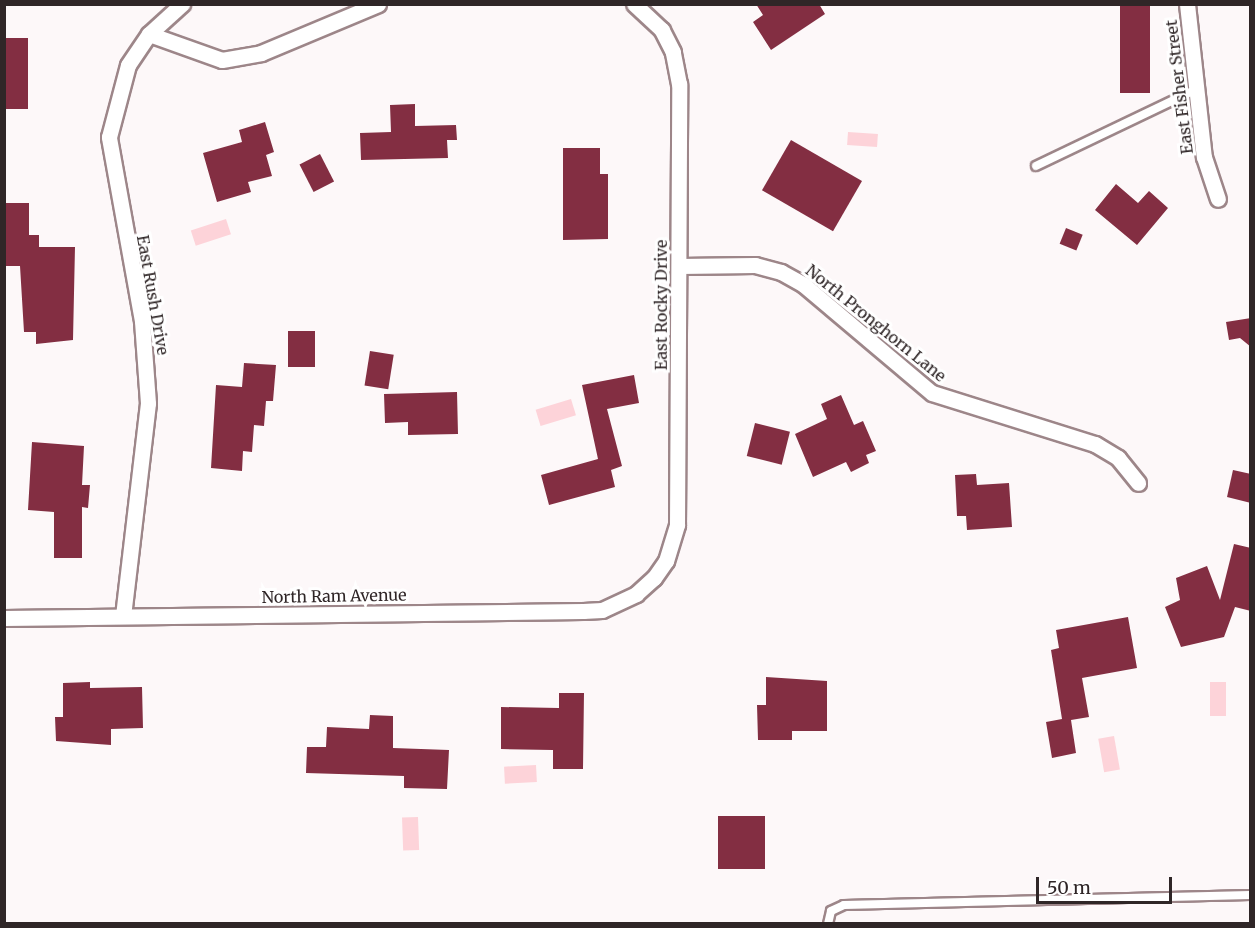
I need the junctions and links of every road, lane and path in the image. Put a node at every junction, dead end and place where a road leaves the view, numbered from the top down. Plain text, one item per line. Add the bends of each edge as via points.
1 (182, 4) edge
2 (378, 4) edge
3 (634, 4) edge
4 (1187, 4) edge
5 (149, 34) junction
6 (1197, 89) junction
7 (1036, 166) dead end
8 (1218, 199) dead end
9 (679, 266) junction
10 (1138, 483) dead end
11 (654, 578) joint
12 (123, 616) junction
13 (4, 618) edge
14 (1251, 894) edge
15 (828, 924) edge

1 - 5 street, East Rush Drive
2 - 5 street via 261,52 222,60
3 - 9 street, East Rocky Drive via 662,30 674,52 679,84
4 - 6 street, East Fisher Street
5 - 12 street, East Rush Drive via 125,74 109,137 146,363 143,465
6 - 7 lane
6 - 8 street, East Fisher Street via 1204,157
9 - 10 street, North Pronghorn Lane via 754,265 781,272 804,285 939,397 1095,444 1118,458
9 - 11 street, East Rocky Drive via 677,525 666,561
11 - 12 street, North Ram Avenue via 636,594 602,610
12 - 13 street, North Ram Avenue
14 - 15 lane via 844,905 831,911

